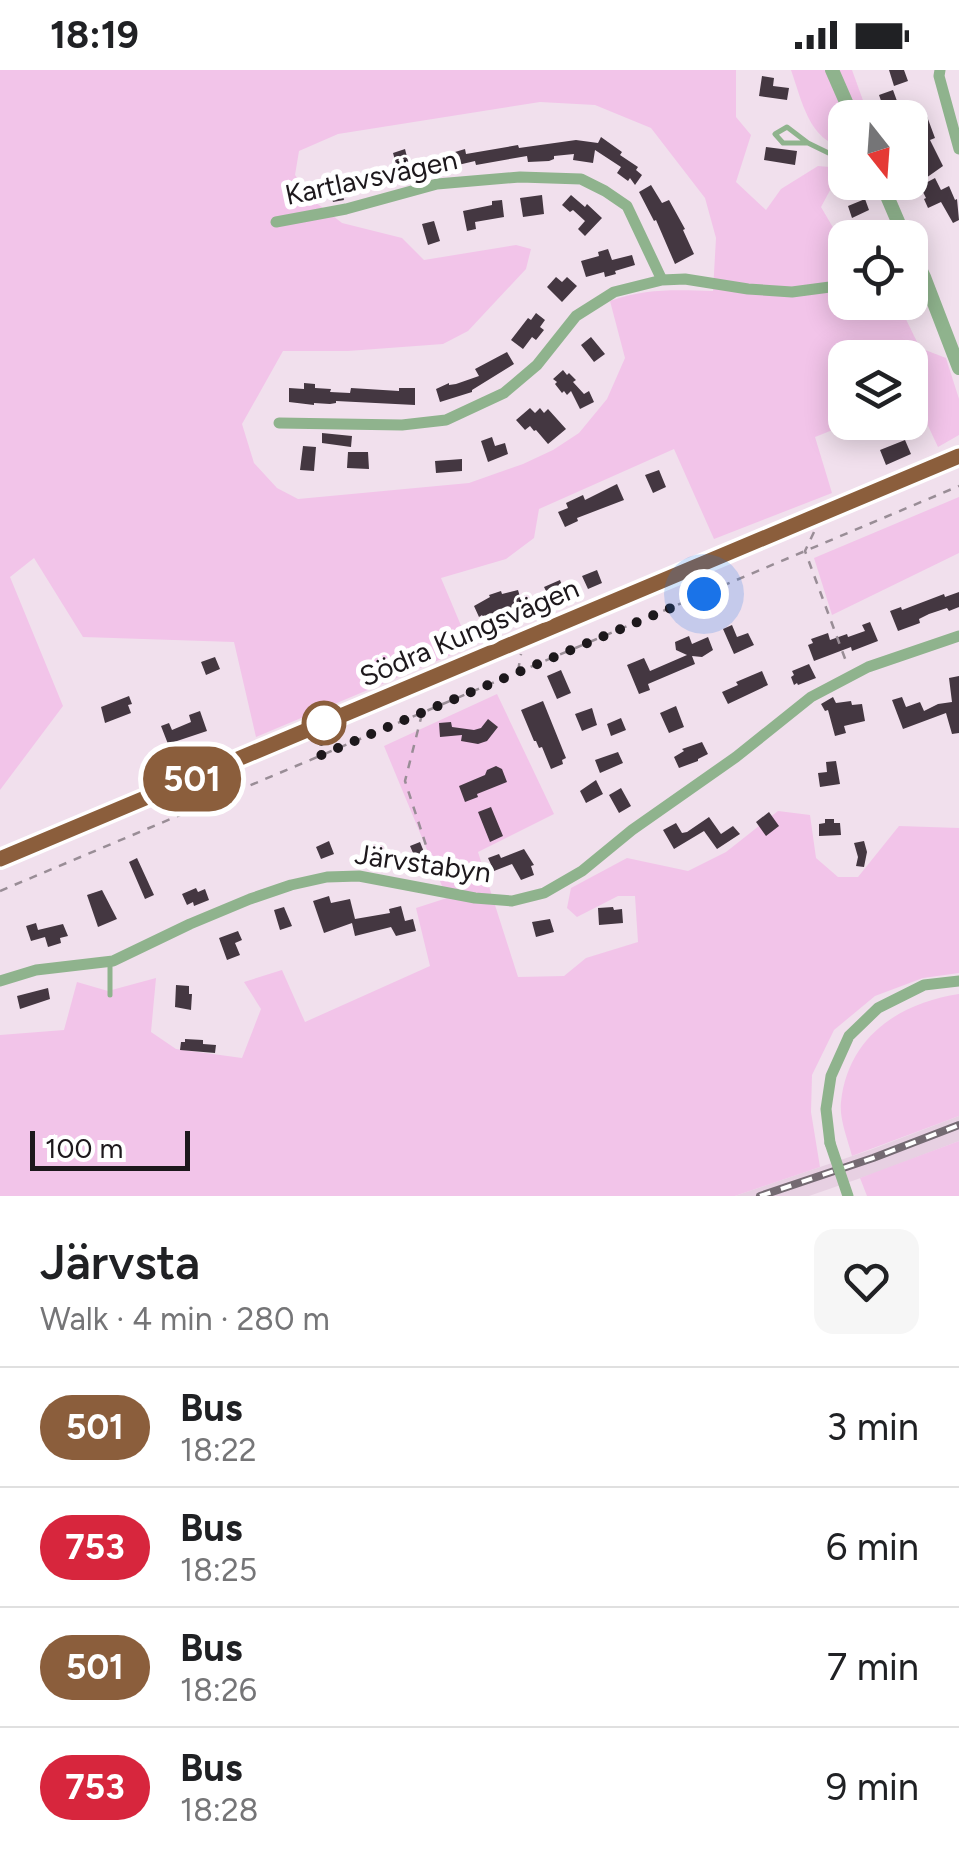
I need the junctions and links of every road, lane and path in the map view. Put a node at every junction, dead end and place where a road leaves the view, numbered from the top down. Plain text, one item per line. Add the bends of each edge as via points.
1 (832, 70) edge
2 (940, 70) edge
3 (845, 100) edge
4 (808, 144) junction
5 (959, 149) edge
6 (828, 155) edge
7 (276, 222) dead end
8 (662, 280) junction
9 (828, 288) edge
10 (928, 300) edge
11 (957, 358) edge
12 (279, 423) dead end
13 (959, 456) edge
14 (959, 486) edge
15 (806, 551) junction
16 (959, 636) edge
17 (851, 675) junction
18 (423, 712) junction
19 (0, 859) edge
20 (441, 890) junction
21 (0, 891) edge
22 (110, 962) junction
23 (0, 981) edge
24 (959, 981) edge
25 (110, 996) dead end
26 (848, 1196) edge

1 - 3 street
2 - 5 street
4 - 4 lane via 786,127 775,134 784,143
4 - 6 lane
7 - 8 street, Kartlavsvägen via 438,184 581,179 627,206
8 - 9 street via 792,292
8 - 12 street via 614,292 576,316 504,393 446,420
10 - 11 street
13 - 19 main road, Södra Kungsvägen
14 - 15 path
15 - 17 path
15 - 18 path
16 - 17 street, Järvstabyn
17 - 20 street, Järvstabyn via 811,696 544,892 512,901
18 - 20 path via 405,782
18 - 21 path
20 - 22 street, Järvstabyn via 327,876 250,899
22 - 23 street, Järvstabyn
22 - 25 lane
24 - 26 street, bridge via 909,992 878,1008 849,1036 831,1076 826,1110

